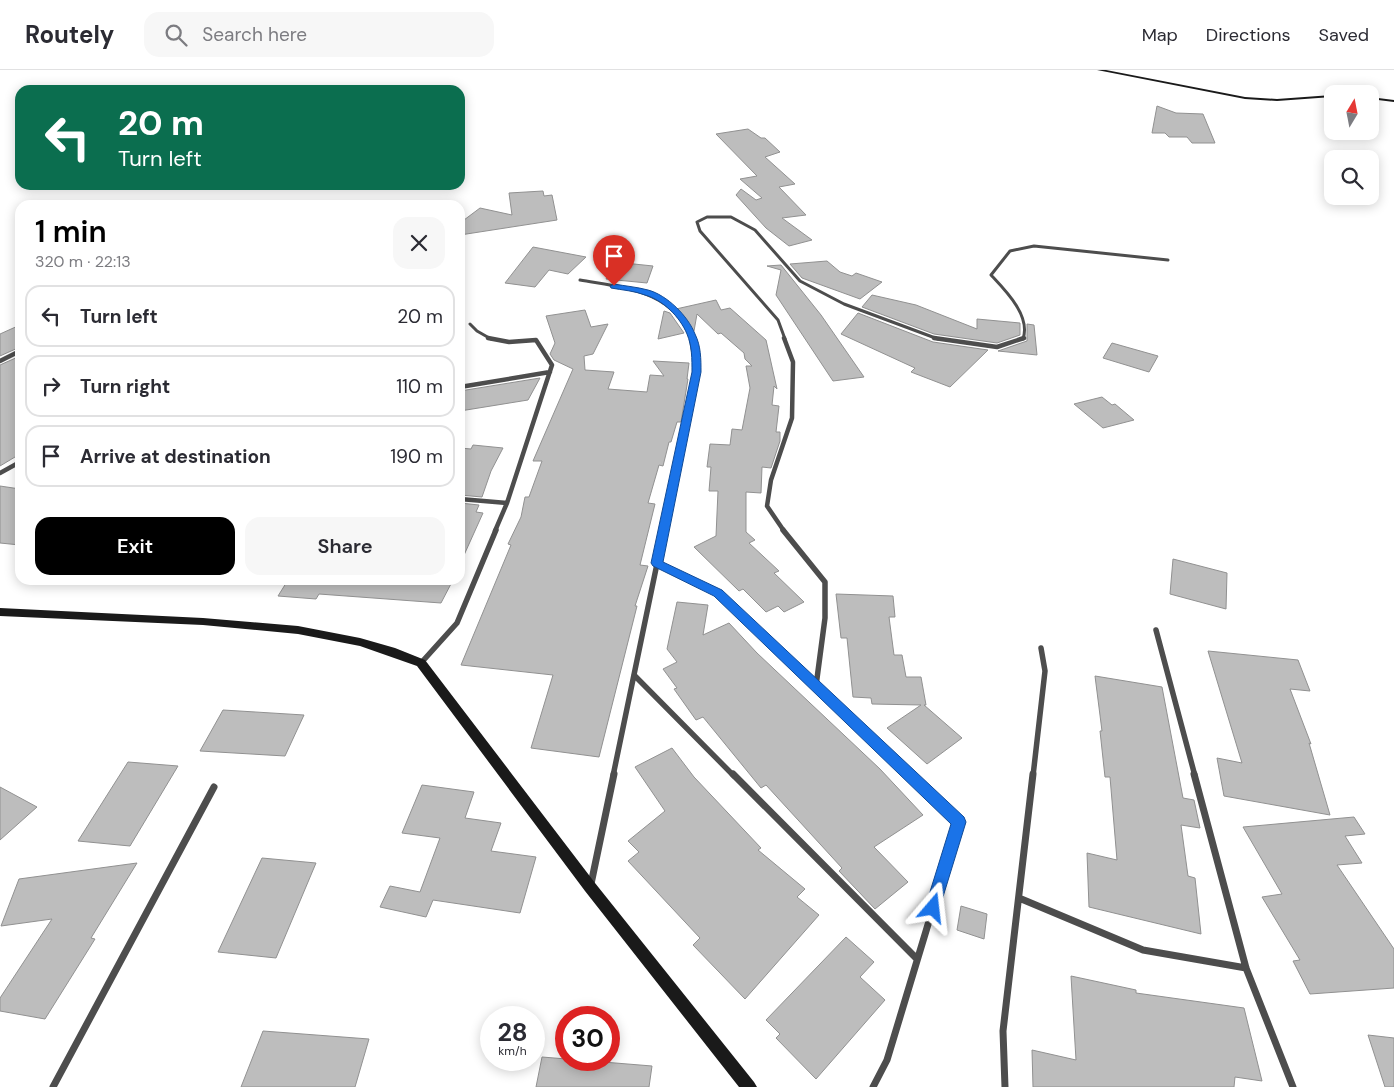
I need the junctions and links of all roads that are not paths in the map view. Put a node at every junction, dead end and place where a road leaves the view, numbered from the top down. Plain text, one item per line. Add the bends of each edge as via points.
1 (1099, 70) edge
2 (1324, 97) edge
3 (1379, 99) edge
4 (1394, 101) edge
5 (1168, 260) dead end
6 (580, 280) dead end
7 (470, 324) dead end
8 (15, 354) edge
9 (0, 361) edge
10 (550, 372) junction
11 (465, 386) edge
12 (15, 465) edge
13 (0, 473) edge
14 (465, 499) edge
15 (507, 503) junction
16 (657, 563) junction
17 (0, 612) edge
18 (1156, 630) dead end
19 (1040, 648) dead end
20 (421, 663) junction
21 (634, 675) junction
22 (816, 686) junction
23 (214, 786) dead end
24 (590, 887) junction
25 (1019, 898) junction
26 (917, 959) junction
27 (1246, 968) junction
28 (53, 1087) edge
29 (749, 1087) edge
30 (874, 1087) edge
31 (1005, 1087) edge
32 (1292, 1087) edge

1 - 2 street via 1244,98 1277,100
3 - 4 street
5 - 22 street via 1034,246 1010,251 991,275 1010,295 1026,327 1024,339 997,347 937,339 844,304 800,281 755,230 731,217 707,217 697,222 700,231 778,320 793,362 792,418 771,480 768,506 824,582 825,618
6 - 16 street via 647,292 663,300 691,333 696,351 697,372
7 - 10 street via 479,334 501,343 536,340 552,365
8 - 9 street
10 - 11 street
10 - 15 street
12 - 13 street
14 - 15 street
15 - 20 street via 457,623
16 - 21 street
16 - 22 street via 718,593
17 - 20 street via 264,624 340,637 392,650
18 - 27 street
19 - 25 street via 1045,671
20 - 24 street
21 - 24 street
21 - 26 street
22 - 26 street via 959,822
23 - 28 street
24 - 29 street
25 - 27 street via 1143,950
25 - 31 street via 1003,1030
26 - 30 street via 887,1060
27 - 32 street

